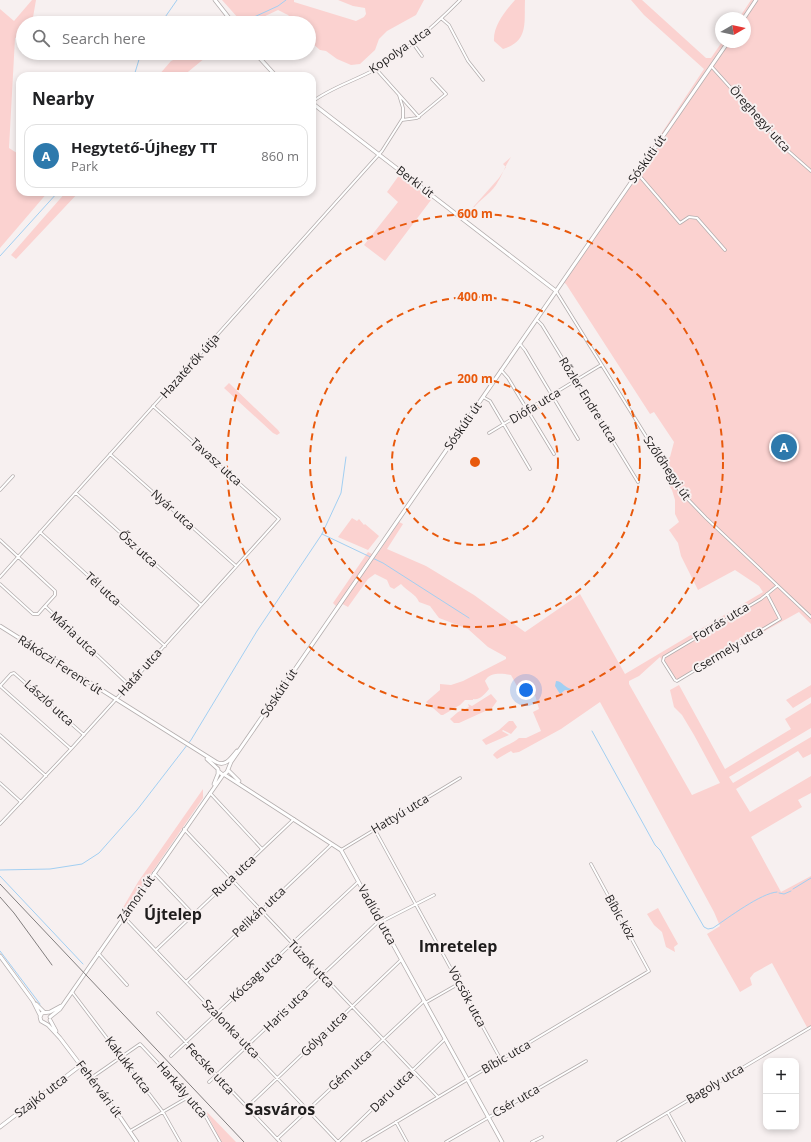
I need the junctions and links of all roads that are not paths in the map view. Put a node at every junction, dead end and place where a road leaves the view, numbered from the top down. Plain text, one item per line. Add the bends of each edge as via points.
1 (215, 0) edge
2 (460, 0) edge
3 (756, 0) edge
4 (748, 12) edge
5 (228, 16) edge
6 (442, 19) junction
7 (412, 42) junction
8 (724, 48) edge
9 (422, 56) dead end
10 (261, 60) edge
11 (711, 66) junction
12 (376, 69) junction
13 (272, 72) edge
14 (432, 79) dead end
15 (483, 80) dead end
16 (399, 95) junction
17 (316, 101) edge
18 (316, 106) edge
19 (419, 117) junction
20 (401, 121) junction
21 (379, 154) junction
22 (811, 171) edge
23 (637, 174) junction
24 (724, 250) dead end
25 (556, 291) junction
26 (536, 320) junction
27 (520, 344) junction
28 (602, 365) junction
29 (502, 370) junction
30 (576, 381) junction
31 (552, 396) junction
32 (483, 397) junction
33 (153, 406) junction
34 (528, 410) junction
35 (504, 425) junction
36 (489, 433) dead end
37 (578, 439) dead end
38 (110, 454) junction
39 (554, 454) dead end
40 (530, 469) dead end
41 (13, 476) dead end
42 (638, 482) dead end
43 (0, 488) edge
44 (76, 493) junction
45 (279, 519) joint
46 (40, 532) junction
47 (0, 540) edge
48 (18, 557) junction
49 (236, 566) junction
50 (0, 578) edge
51 (0, 584) edge
52 (777, 586) junction
53 (767, 594) junction
54 (201, 605) junction
55 (45, 606) junction
56 (811, 617) edge
57 (0, 626) edge
58 (165, 646) junction
59 (664, 657) joint
60 (130, 685) junction
61 (0, 686) edge
62 (116, 700) junction
63 (253, 731) junction
64 (0, 735) edge
65 (84, 735) junction
66 (71, 749) junction
67 (198, 753) junction
68 (222, 764) junction
69 (218, 770) junction
70 (228, 770) junction
71 (224, 775) junction
72 (46, 776) junction
73 (460, 778) dead end
74 (0, 783) edge
75 (246, 787) junction
76 (209, 792) junction
77 (21, 802) junction
78 (294, 819) junction
79 (0, 824) edge
80 (184, 830) junction
81 (375, 830) junction
82 (332, 843) junction
83 (262, 849) junction
84 (341, 850) junction
85 (591, 864) dead end
86 (154, 873) junction
87 (231, 879) junction
88 (358, 882) junction
89 (434, 895) dead end
90 (415, 904) junction
91 (261, 911) junction
92 (193, 914) junction
93 (124, 917) junction
94 (380, 921) junction
95 (291, 944) junction
96 (156, 950) junction
97 (98, 953) junction
98 (0, 956) edge
99 (402, 960) junction
100 (649, 971) joint
101 (322, 976) junction
102 (186, 982) junction
103 (460, 983) junction
104 (127, 985) dead end
105 (72, 992) junction
106 (33, 1002) junction
107 (424, 1002) junction
108 (62, 1005) junction
109 (352, 1007) junction
110 (46, 1012) junction
111 (158, 1013) dead end
112 (216, 1014) junction
113 (40, 1016) junction
114 (50, 1019) junction
115 (45, 1023) junction
116 (811, 1027) edge
117 (60, 1038) junction
118 (445, 1039) junction
119 (382, 1040) junction
120 (186, 1043) junction
121 (247, 1046) junction
122 (122, 1056) junction
123 (171, 1056) dead end
124 (501, 1060) junction
125 (586, 1061) dead end
126 (81, 1065) junction
127 (413, 1071) junction
128 (217, 1075) junction
129 (91, 1078) junction
130 (278, 1078) junction
131 (468, 1080) junction
132 (209, 1082) dead end
133 (438, 1097) junction
134 (190, 1098) junction
135 (247, 1107) junction
136 (308, 1110) junction
137 (163, 1112) junction
138 (668, 1113) junction
139 (489, 1117) junction
140 (396, 1122) junction
141 (0, 1127) edge
142 (130, 1131) junction
143 (542, 1137) dead end
144 (277, 1139) junction
145 (137, 1142) edge
146 (180, 1142) edge
147 (220, 1142) edge
148 (280, 1142) edge
149 (338, 1142) edge
150 (363, 1142) edge
151 (407, 1142) edge
152 (446, 1142) edge
153 (502, 1142) edge
154 (532, 1142) edge
155 (618, 1142) edge
156 (684, 1142) edge

1 - 5 main road
2 - 6 street, Kopolya utca
3 - 4 main road
6 - 7 street, Kopolya utca
6 - 15 street via 449,25 468,61
7 - 9 street
7 - 12 street, Kopolya utca
8 - 11 main road, Sóskúti út
10 - 13 main road
11 - 22 street, Öreghegyi utca via 781,144
11 - 23 main road, Sóskúti út
12 - 16 street
12 - 17 street, Kopolya utca
14 - 19 street via 446,94
16 - 19 street
16 - 20 street via 404,112
18 - 21 main road, Berki út
19 - 20 street
20 - 21 street, Hazatérők útja
21 - 25 main road, Berki út
21 - 33 street, Hazatérők útja
23 - 24 street via 680,223 689,217 697,218
23 - 25 main road, Sóskúti út
25 - 26 main road, Sóskúti út
25 - 28 street, Szőlőhegyi út
26 - 27 main road, Sóskúti út
26 - 30 street, Rőzler Endre utca via 542,325
27 - 29 main road, Sóskúti út
27 - 31 street
28 - 30 street, Diófa utca
28 - 52 street, Szőlőhegyi út via 680,491
29 - 32 main road, Sóskúti út
29 - 34 street
30 - 31 street, Diófa utca
30 - 42 street, Rőzler Endre utca
31 - 34 street, Diófa utca
31 - 37 street
32 - 35 street via 490,401
32 - 63 main road, Sóskúti út
33 - 38 street, Hazatérők útja
33 - 45 street, Tavasz utca
34 - 35 street, Diófa utca
34 - 39 street
35 - 36 street, Diófa utca
35 - 40 street
38 - 44 street, Hazatérők útja
38 - 49 street, Nyár utca
41 - 43 street
44 - 46 street, Hazatérők útja
44 - 54 street, Ősz utca
45 - 49 street, Határ utca
46 - 48 street, Hazatérők útja
46 - 58 street, Tél utca
47 - 48 street
48 - 50 street, Hazatérők útja
48 - 55 street via 55,592
49 - 54 street, Határ utca
51 - 55 street, Mária utca via 34,614 38,614
52 - 53 street, Forrás utca
52 - 56 street, Szőlőhegyi út
53 - 59 street, Forrás utca
53 - 59 street, Csermely utca via 768,600 780,617 772,624 677,681 664,663
54 - 58 street, Határ utca
55 - 60 street, Mária utca
57 - 62 main road, Rákóczi Ferenc út
58 - 60 street, Határ utca
60 - 62 street, Határ utca
61 - 65 street, László utca via 13,673
61 - 66 street
62 - 65 street, Határ utca
62 - 67 main road, Rákóczi Ferenc út
63 - 68 main road, Sóskúti út via 229,761
63 - 70 main road, Sóskúti út
64 - 72 street
65 - 66 street, Határ utca
66 - 72 street, Határ utca
67 - 68 main road
67 - 69 main road, Vadlúd utca
68 - 69 main road, Sóskúti út
68 - 70 main road, Vadlúd utca
69 - 71 main road, Vadlúd utca
69 - 76 main road, Zámori út
70 - 71 main road, Sóskúti út
70 - 75 main road, Vadlúd utca
71 - 75 main road, Vadlúd utca
71 - 76 main road, Zámori út
72 - 77 street, Határ utca
73 - 81 street, Hattyú utca
74 - 77 street
75 - 78 main road, Vadlúd utca
76 - 80 main road, Zámori út
76 - 83 street
77 - 79 street, Határ utca
78 - 82 main road, Vadlúd utca
78 - 83 street, Ruca utca
80 - 86 main road, Zámori út
80 - 87 street, Túzok utca
81 - 84 street, Hattyú utca
81 - 90 street, Vöcsök utca
82 - 84 main road, Vadlúd utca
82 - 91 street, Pelikán utca
83 - 87 street, Ruca utca
84 - 88 main road, Vadlúd utca
85 - 100 street, Bíbic köz
86 - 92 street
86 - 93 main road, Zámori út
87 - 91 street, Túzok utca
87 - 92 street, Ruca utca
88 - 94 main road, Vadlúd utca
88 - 95 street, Kócsag utca
89 - 90 street, Haris utca
90 - 94 street, Haris utca
90 - 103 street, Vöcsök utca
91 - 95 street, Túzok utca
91 - 102 street, Pelikán utca
92 - 96 street, Ruca utca
93 - 96 street, Szalonka utca
93 - 97 main road, Zámori út
94 - 99 main road, Vadlúd utca
94 - 101 street, Haris utca
95 - 101 street, Túzok utca
95 - 112 street, Kócsag utca
96 - 102 street, Szalonka utca
97 - 104 street
97 - 105 main road, Zámori út
98 - 106 main road
99 - 107 main road, Vadlúd utca
99 - 109 street, Gólya utca
100 - 124 street, Bíbic utca
101 - 109 street, Túzok utca
101 - 121 street, Haris utca
102 - 112 street, Szalonka utca
103 - 107 street, Gém utca
103 - 124 street, Vöcsök utca
105 - 108 main road, Zámori út
105 - 122 street, Kakukk utca
106 - 110 main road
106 - 113 main road
107 - 118 main road, Vadlúd utca
107 - 119 street, Gém utca
108 - 110 main road, Zámori út
108 - 114 main road, Zámori út
109 - 119 street, Túzok utca
109 - 130 street, Gólya utca
110 - 113 main road, Zámori út
110 - 114 main road, Fehérvári út
111 - 120 street, Fecske utca
112 - 120 street, Kócsag utca
112 - 121 street, Szalonka utca
113 - 115 main road, Fehérvári út via 40,1021
114 - 115 main road, Zámori út
114 - 117 main road, Fehérvári út
115 - 117 main road, Fehérvári út
116 - 138 street, Bagoly utca
117 - 126 main road, Fehérvári út
118 - 127 street, Daru utca
118 - 131 main road, Vadlúd utca
119 - 127 street, Túzok utca
119 - 136 street, Gém utca
120 - 123 street, Kócsag utca
120 - 128 street, Fecske utca
121 - 128 street, Haris utca
121 - 130 street, Szalonka utca
122 - 129 street
122 - 134 street, Harkály utca via 138,1044 141,1045
122 - 137 street, Kakukk utca
124 - 131 street, Bíbic utca
125 - 139 street, Csér utca
126 - 129 main road, Fehérvári út
126 - 141 main road, Szajkó utca
127 - 133 street, Túzok utca
127 - 149 street, Daru utca
128 - 132 street, Haris utca
128 - 135 street, Fecske utca
129 - 142 main road, Fehérvári út
130 - 135 street, Gólya utca
130 - 136 street, Szalonka utca
131 - 133 street, Bíbic utca
131 - 139 main road, Vadlúd utca
133 - 140 street, Bíbic utca
134 - 137 street via 185,1098
134 - 147 street, Harkály utca via 204,1113
135 - 144 street, Fecske utca
136 - 144 street, Gém utca
136 - 149 street, Szalonka utca
137 - 142 street
137 - 146 street, Kakukk utca
138 - 155 street, Bagoly utca
138 - 156 street
139 - 152 street, Csér utca
139 - 153 main road, Vadlúd utca
140 - 150 street, Bíbic utca
140 - 151 street
142 - 145 main road, Fehérvári út
143 - 154 street
144 - 148 street, Fecske utca

